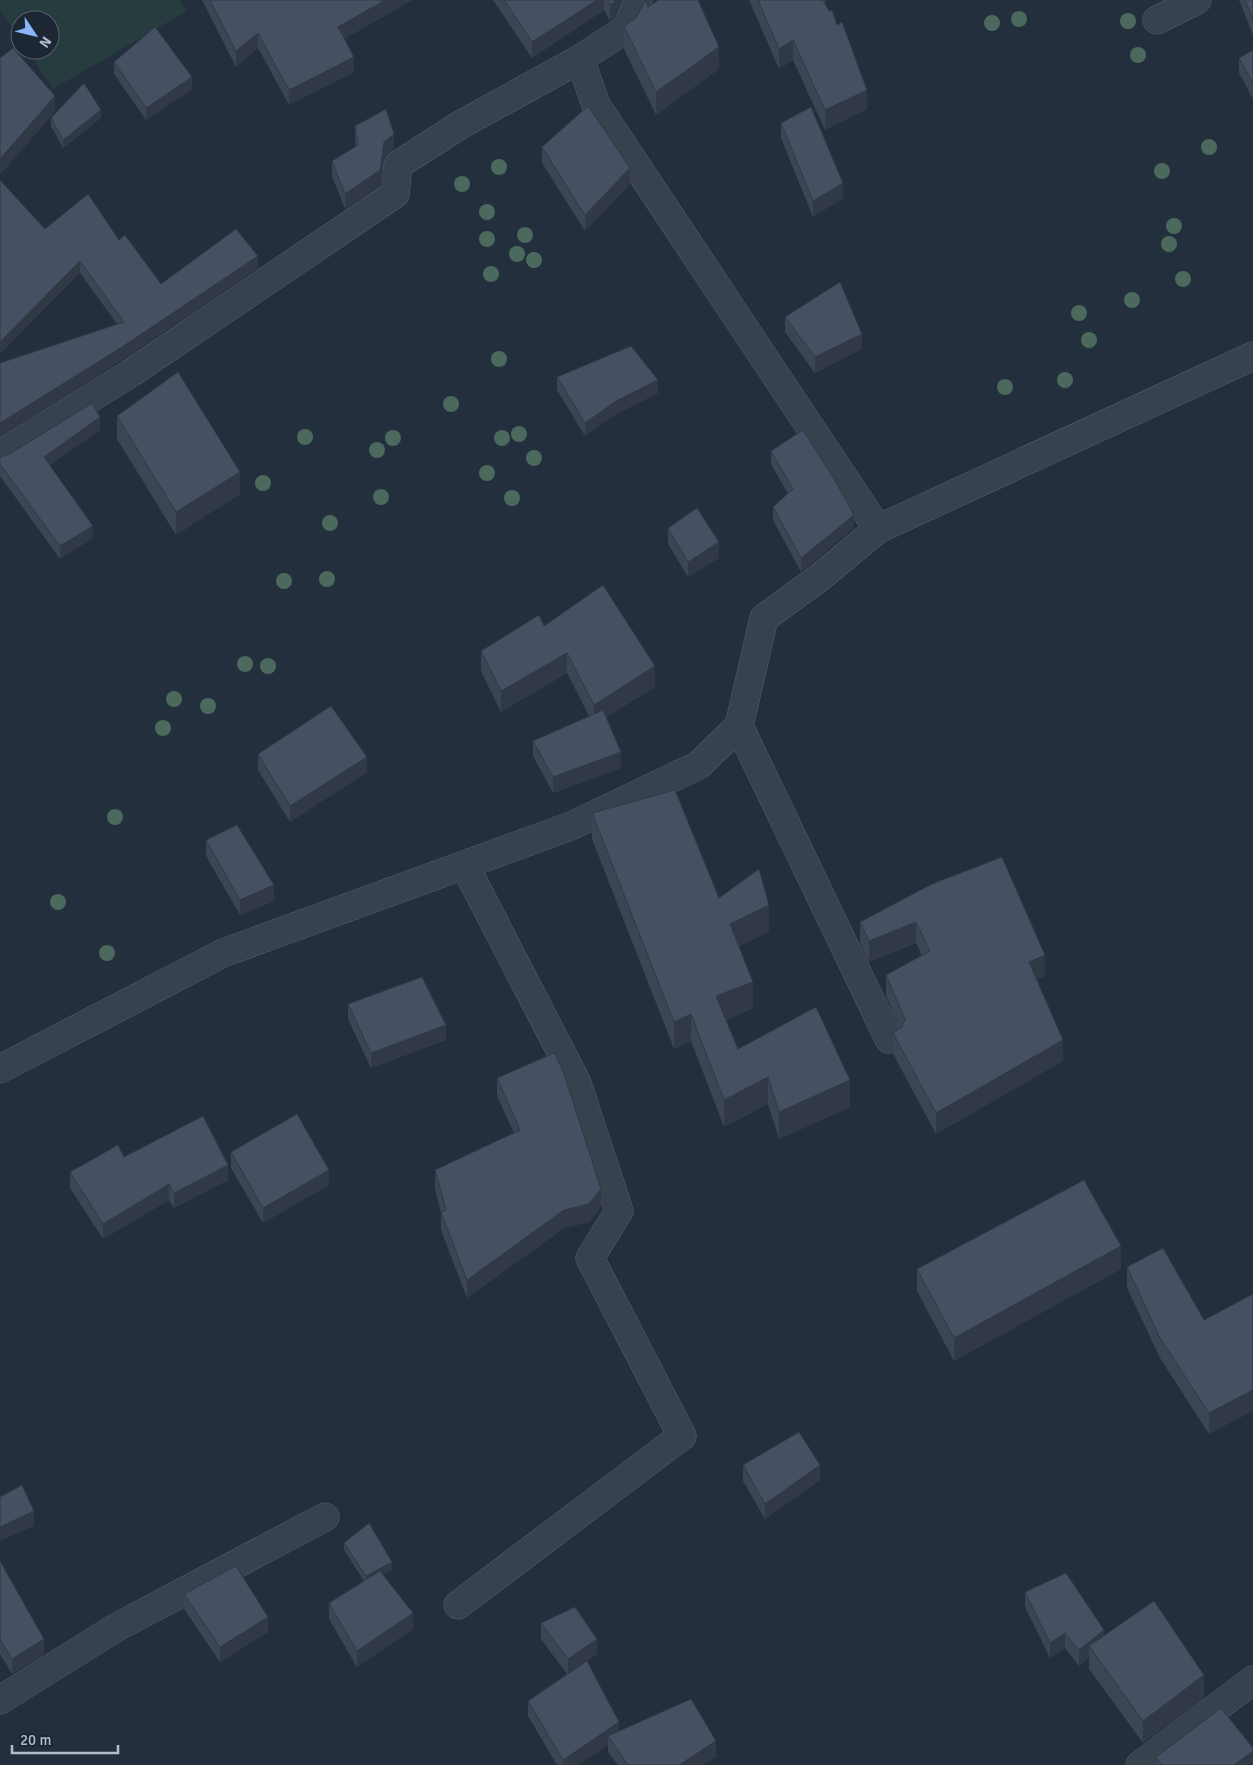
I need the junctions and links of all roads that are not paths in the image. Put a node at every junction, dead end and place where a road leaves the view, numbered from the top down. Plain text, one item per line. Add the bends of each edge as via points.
1 (638, 0) edge
2 (1197, 0) edge
3 (1157, 20) dead end
4 (580, 59) junction
5 (1253, 356) edge
6 (0, 454) edge
7 (878, 530) junction
8 (739, 726) junction
9 (465, 866) junction
10 (889, 1038) dead end
11 (0, 1069) edge
12 (325, 1517) dead end
13 (458, 1605) dead end
14 (1253, 1680) edge
15 (0, 1700) edge
16 (1140, 1765) edge

1 - 4 street via 627,28
2 - 3 street
4 - 6 street via 460,125 398,165 395,194 131,373
4 - 7 street via 596,105
5 - 7 street
7 - 8 street via 764,618
8 - 9 street via 699,765 571,826
8 - 10 street
9 - 11 street via 224,953
9 - 13 street via 577,1083 619,1211 590,1258 682,1436
12 - 15 street via 117,1627
14 - 16 street

